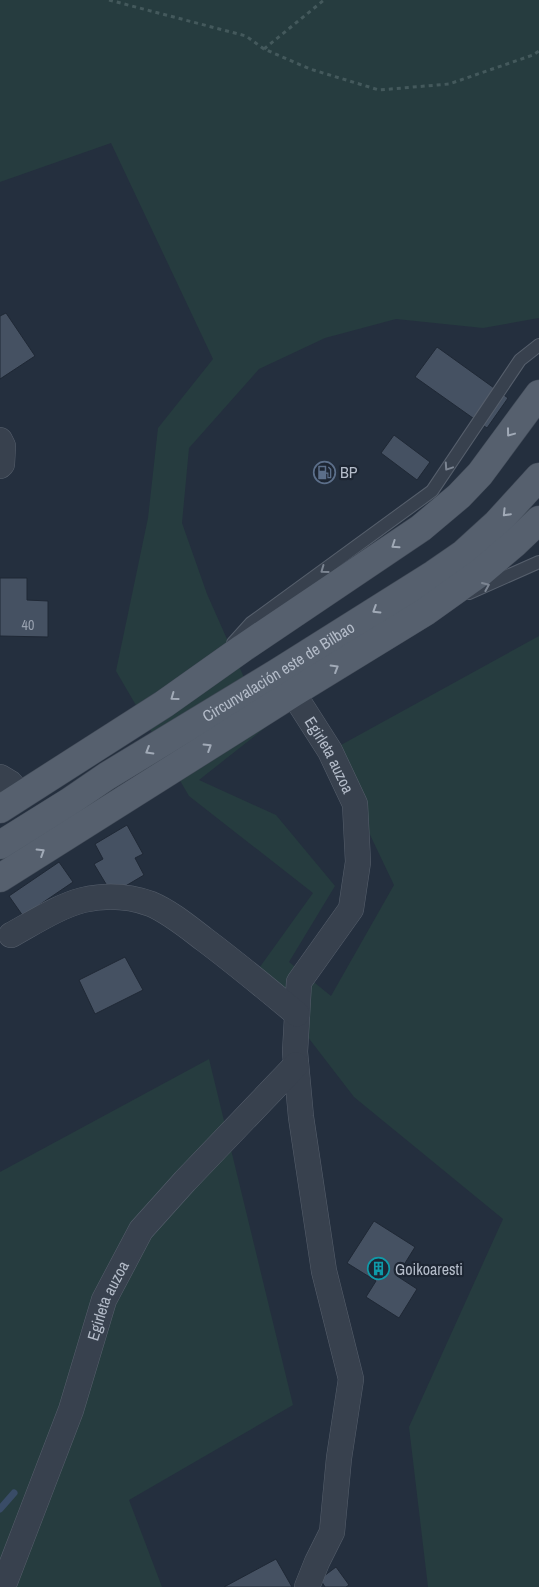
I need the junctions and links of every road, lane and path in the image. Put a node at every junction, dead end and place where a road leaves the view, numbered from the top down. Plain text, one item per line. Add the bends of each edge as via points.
1 (109, 0) edge
2 (324, 0) edge
3 (264, 49) junction
4 (539, 51) edge
5 (539, 345) edge
6 (539, 394) edge
7 (0, 440) edge
8 (0, 466) edge
9 (539, 477) edge
10 (539, 520) edge
11 (539, 562) edge
12 (425, 612) junction
13 (201, 678) junction
14 (293, 693) junction
15 (0, 777) edge
16 (11, 802) edge
17 (0, 844) edge
18 (0, 878) edge
19 (11, 935) dead end
20 (297, 1014) junction
21 (296, 1065) junction
22 (3, 1587) edge
23 (307, 1587) edge

1 - 3 path via 246,36
2 - 3 path
3 - 4 path via 310,70 380,90 449,84
5 -> 13 lane via 520,360 432,491 251,623
6 -> 13 main road via 480,474 421,528
7 - 8 street via 4,446
9 -> 17 main road, Circunvalación este de Bilbao via 497,523 463,554 434,574
10 - 12 main road, Circunvalación este de Bilbao via 481,572
12 -> 11 lane
14 -> 12 main road, Circunvalación este de Bilbao
13 -> 16 main road
18 -> 14 main road, Circunvalación este de Bilbao
14 - 20 street, Egirleta auzoa via 330,751 355,804 358,862 351,909 299,982
15 - 16 street via 10,783
19 - 20 street via 82,900 110,896 134,899 152,905 184,924
20 - 21 street, Egirleta auzoa
21 - 22 street, Egirleta auzoa via 142,1230 104,1300 70,1410
21 - 23 street, Egirleta auzoa via 324,1271 352,1379 339,1458 332,1532

